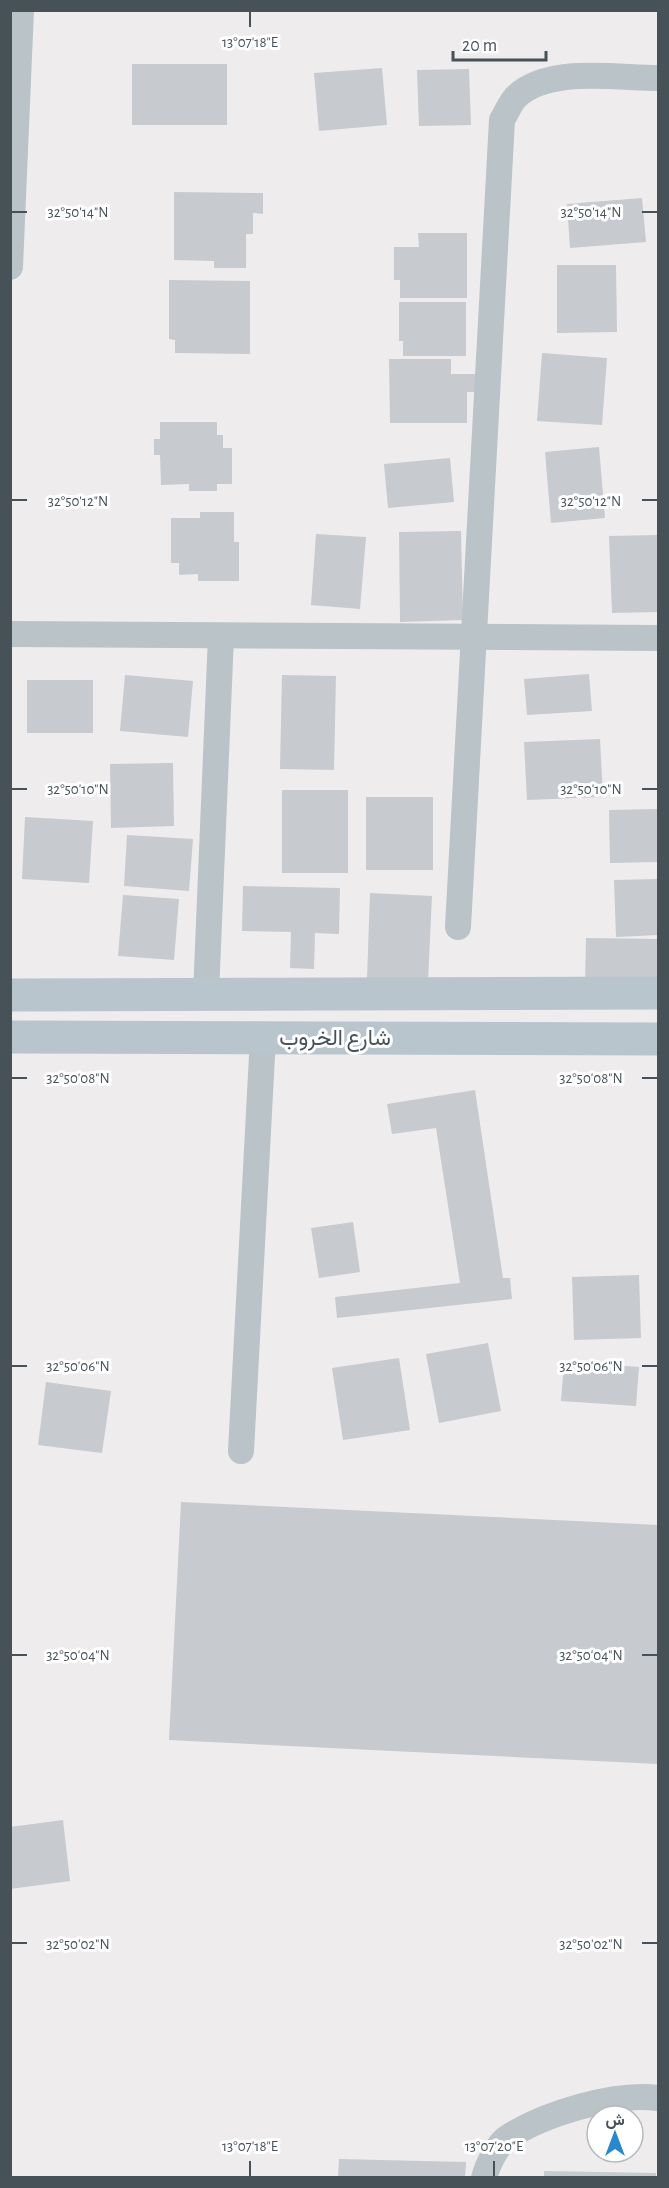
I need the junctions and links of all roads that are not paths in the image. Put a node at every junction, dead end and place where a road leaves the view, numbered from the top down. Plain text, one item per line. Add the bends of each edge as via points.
1 (21, 10) edge
2 (658, 78) edge
3 (13, 170) edge
4 (10, 267) edge
5 (10, 634) edge
6 (221, 636) junction
7 (474, 638) junction
8 (658, 638) edge
9 (458, 927) dead end
10 (658, 993) edge
11 (206, 994) junction
12 (10, 995) edge
13 (10, 1036) edge
14 (263, 1037) junction
15 (658, 1039) edge
16 (241, 1451) dead end
17 (658, 2097) edge
18 (484, 2178) edge

1 - 3 street
2 - 7 street via 564,77 538,82 516,97 502,120
3 - 4 street
5 - 6 street
6 - 7 street
6 - 11 street
7 - 8 street
7 - 9 street
10 - 11 main road, شارع الخروب
11 - 12 main road, شارع الخروب
13 - 14 main road, شارع الخروب
14 - 15 main road, شارع الخروب
14 - 16 street
17 - 18 street via 590,2104 537,2123 505,2139

